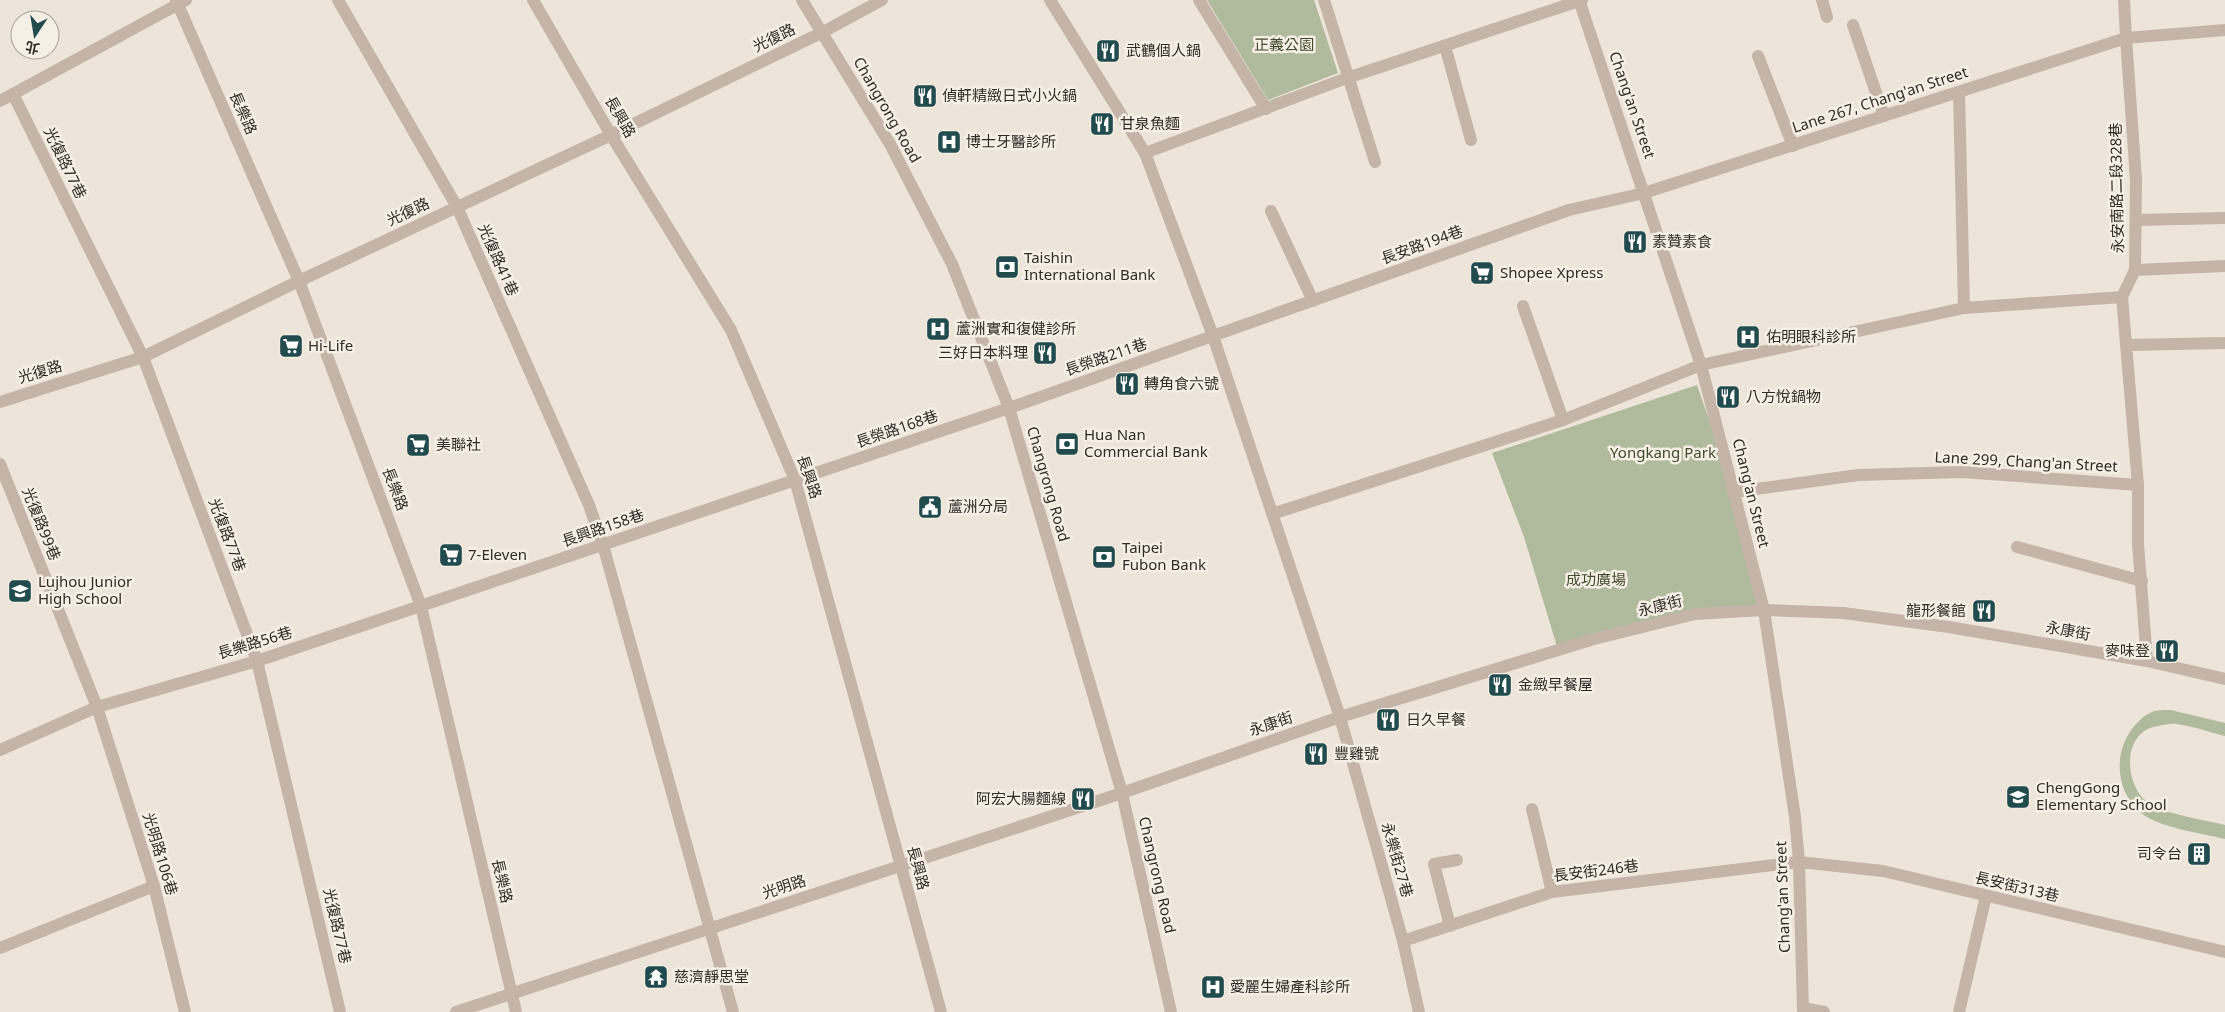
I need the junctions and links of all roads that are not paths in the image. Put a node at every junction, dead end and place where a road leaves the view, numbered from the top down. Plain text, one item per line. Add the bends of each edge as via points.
1 (338, 0) edge
2 (533, 0) edge
3 (802, 0) edge
4 (882, 0) edge
5 (1050, 0) edge
6 (1199, 0) edge
7 (1324, 0) edge
8 (1580, 0) edge
9 (1822, 0) edge
10 (2124, 0) edge
11 (180, 1) edge
12 (1827, 17) dead end
13 (1853, 25) dead end
14 (2225, 30) edge
15 (822, 32) junction
16 (2126, 38) junction
17 (1445, 46) junction
18 (1758, 56) dead end
19 (1347, 78) junction
20 (1959, 92) junction
21 (13, 94) junction
22 (0, 101) edge
23 (1266, 109) junction
24 (1884, 116) junction
25 (611, 135) junction
26 (1471, 140) dead end
27 (1793, 146) junction
28 (1145, 154) junction
29 (1375, 162) dead end
30 (1644, 193) junction
31 (457, 207) junction
32 (1271, 211) dead end
33 (2225, 218) edge
34 (2136, 220) junction
35 (2225, 266) edge
36 (2135, 270) junction
37 (299, 281) junction
38 (2122, 297) junction
39 (1313, 301) junction
40 (1523, 306) dead end
41 (1964, 308) junction
42 (1213, 336) junction
43 (2225, 343) edge
44 (2127, 345) junction
45 (143, 357) junction
46 (1701, 365) junction
47 (0, 402) edge
48 (1009, 408) junction
49 (1563, 420) junction
50 (0, 464) edge
51 (795, 480) junction
52 (2138, 485) junction
53 (1734, 492) junction
54 (1272, 514) junction
55 (603, 545) junction
56 (2017, 547) dead end
57 (2142, 581) junction
58 (421, 606) junction
59 (1764, 610) junction
60 (257, 660) junction
61 (2147, 661) junction
62 (2225, 679) edge
63 (97, 706) junction
64 (1340, 718) junction
65 (0, 750) edge
66 (1122, 793) junction
67 (1532, 810) dead end
68 (1457, 860) dead end
69 (1799, 862) junction
70 (900, 866) junction
71 (154, 886) junction
72 (1552, 892) junction
73 (1986, 896) junction
74 (1450, 926) junction
75 (710, 928) junction
76 (1403, 941) junction
77 (0, 948) edge
78 (2225, 952) edge
79 (512, 994) junction
80 (1803, 1010) edge
81 (185, 1012) edge
82 (340, 1012) edge
83 (456, 1012) edge
84 (516, 1012) edge
85 (733, 1012) edge
86 (941, 1012) edge
87 (1171, 1012) edge
88 (1419, 1012) edge
89 (1824, 1012) edge
90 (1960, 1012) edge

1 - 31 street, 光復路41巷
2 - 25 street, 長興路
3 - 15 street, Changrong Road
4 - 15 street, 光復路
5 - 28 street, 永樂街27巷
6 - 23 street
7 - 19 street
8 - 17 street
8 - 30 street, Chang'an Street
9 - 12 street
10 - 16 street, 永安南路二段328巷
11 - 21 street
11 - 37 street, 長樂路
13 - 24 street
14 - 16 street, Lane 267, Chang'an Street
15 - 25 street, 光復路
15 - 48 street, Changrong Road via 890,144 952,264
16 - 20 street, Lane 267, Chang'an Street
16 - 34 street, 永安南路二段328巷
17 - 19 street
17 - 26 street
18 - 27 street
19 - 23 street
19 - 29 street
20 - 24 street, Lane 267, Chang'an Street
20 - 41 street
21 - 22 street
21 - 45 street, 光復路77巷
23 - 28 street
24 - 27 street, Lane 267, Chang'an Street
25 - 31 street, 光復路
25 - 51 street, 長興路 via 731,330
27 - 30 street, Lane 267, Chang'an Street
28 - 42 street, 永樂街27巷
30 - 39 street, 長安路194巷 via 1569,210
30 - 46 street, Chang'an Street
31 - 37 street, 光復路
31 - 55 street, 光復路41巷 via 589,505
32 - 39 street
33 - 34 street
34 - 36 street, 永安南路二段328巷
35 - 36 street
36 - 38 street, 永安南路二段328巷
37 - 45 street, 光復路
37 - 58 street, 長樂路
38 - 41 street
38 - 44 street
39 - 42 street, 長安路194巷
40 - 49 street
41 - 46 street
42 - 48 street, 長榮路211巷
42 - 54 street, 永樂街27巷
43 - 44 street
44 - 52 street
45 - 47 street, 光復路
45 - 60 street, 光復路77巷
46 - 49 street
46 - 53 street, Chang'an Street
48 - 51 street, 長榮路168巷
48 - 66 street, Changrong Road
49 - 54 street
50 - 63 street, 光復路99巷
51 - 55 street, 長興路158巷
51 - 70 street, 長興路
52 - 53 street, Lane 299, Chang'an Street via 1962,472 1858,475
52 - 57 street
53 - 59 street, Chang'an Street
54 - 64 street, 永樂街27巷
55 - 58 street, 長興路158巷
55 - 75 street, 光復路41巷
56 - 57 street
57 - 61 street
58 - 60 street, 長樂路56巷
58 - 79 street, 長樂路
59 - 61 street, 永康街 via 1843,613 1949,627
59 - 64 street, 永康街 via 1695,614 1604,636
59 - 69 street, Chang'an Street
60 - 63 street, 長樂路56巷
60 - 82 street, 光復路77巷
61 - 62 street, 永康街
63 - 65 street, 長樂路56巷
63 - 71 street, 光明路106巷
64 - 66 street, 永康街
64 - 76 street, 永樂街27巷
66 - 70 street, 光明路
66 - 87 street, Changrong Road
67 - 72 street
68 - 74 street via 1434,864
69 - 72 street, 長安街246巷
69 - 73 street, 長安街313巷 via 1883,871
69 - 80 street, Chang'an Street
70 - 75 street, 光明路
70 - 86 street, 長興路
71 - 77 street
71 - 81 street, 光明路106巷
72 - 74 street, 長安街246巷
73 - 78 street, 長安街313巷
73 - 90 street
74 - 76 street, 長安街246巷
75 - 79 street, 光明路
75 - 85 street, 光復路41巷
76 - 88 street, 永樂街27巷
79 - 83 street, 光明路
79 - 84 street, 長樂路
80 - 89 street

